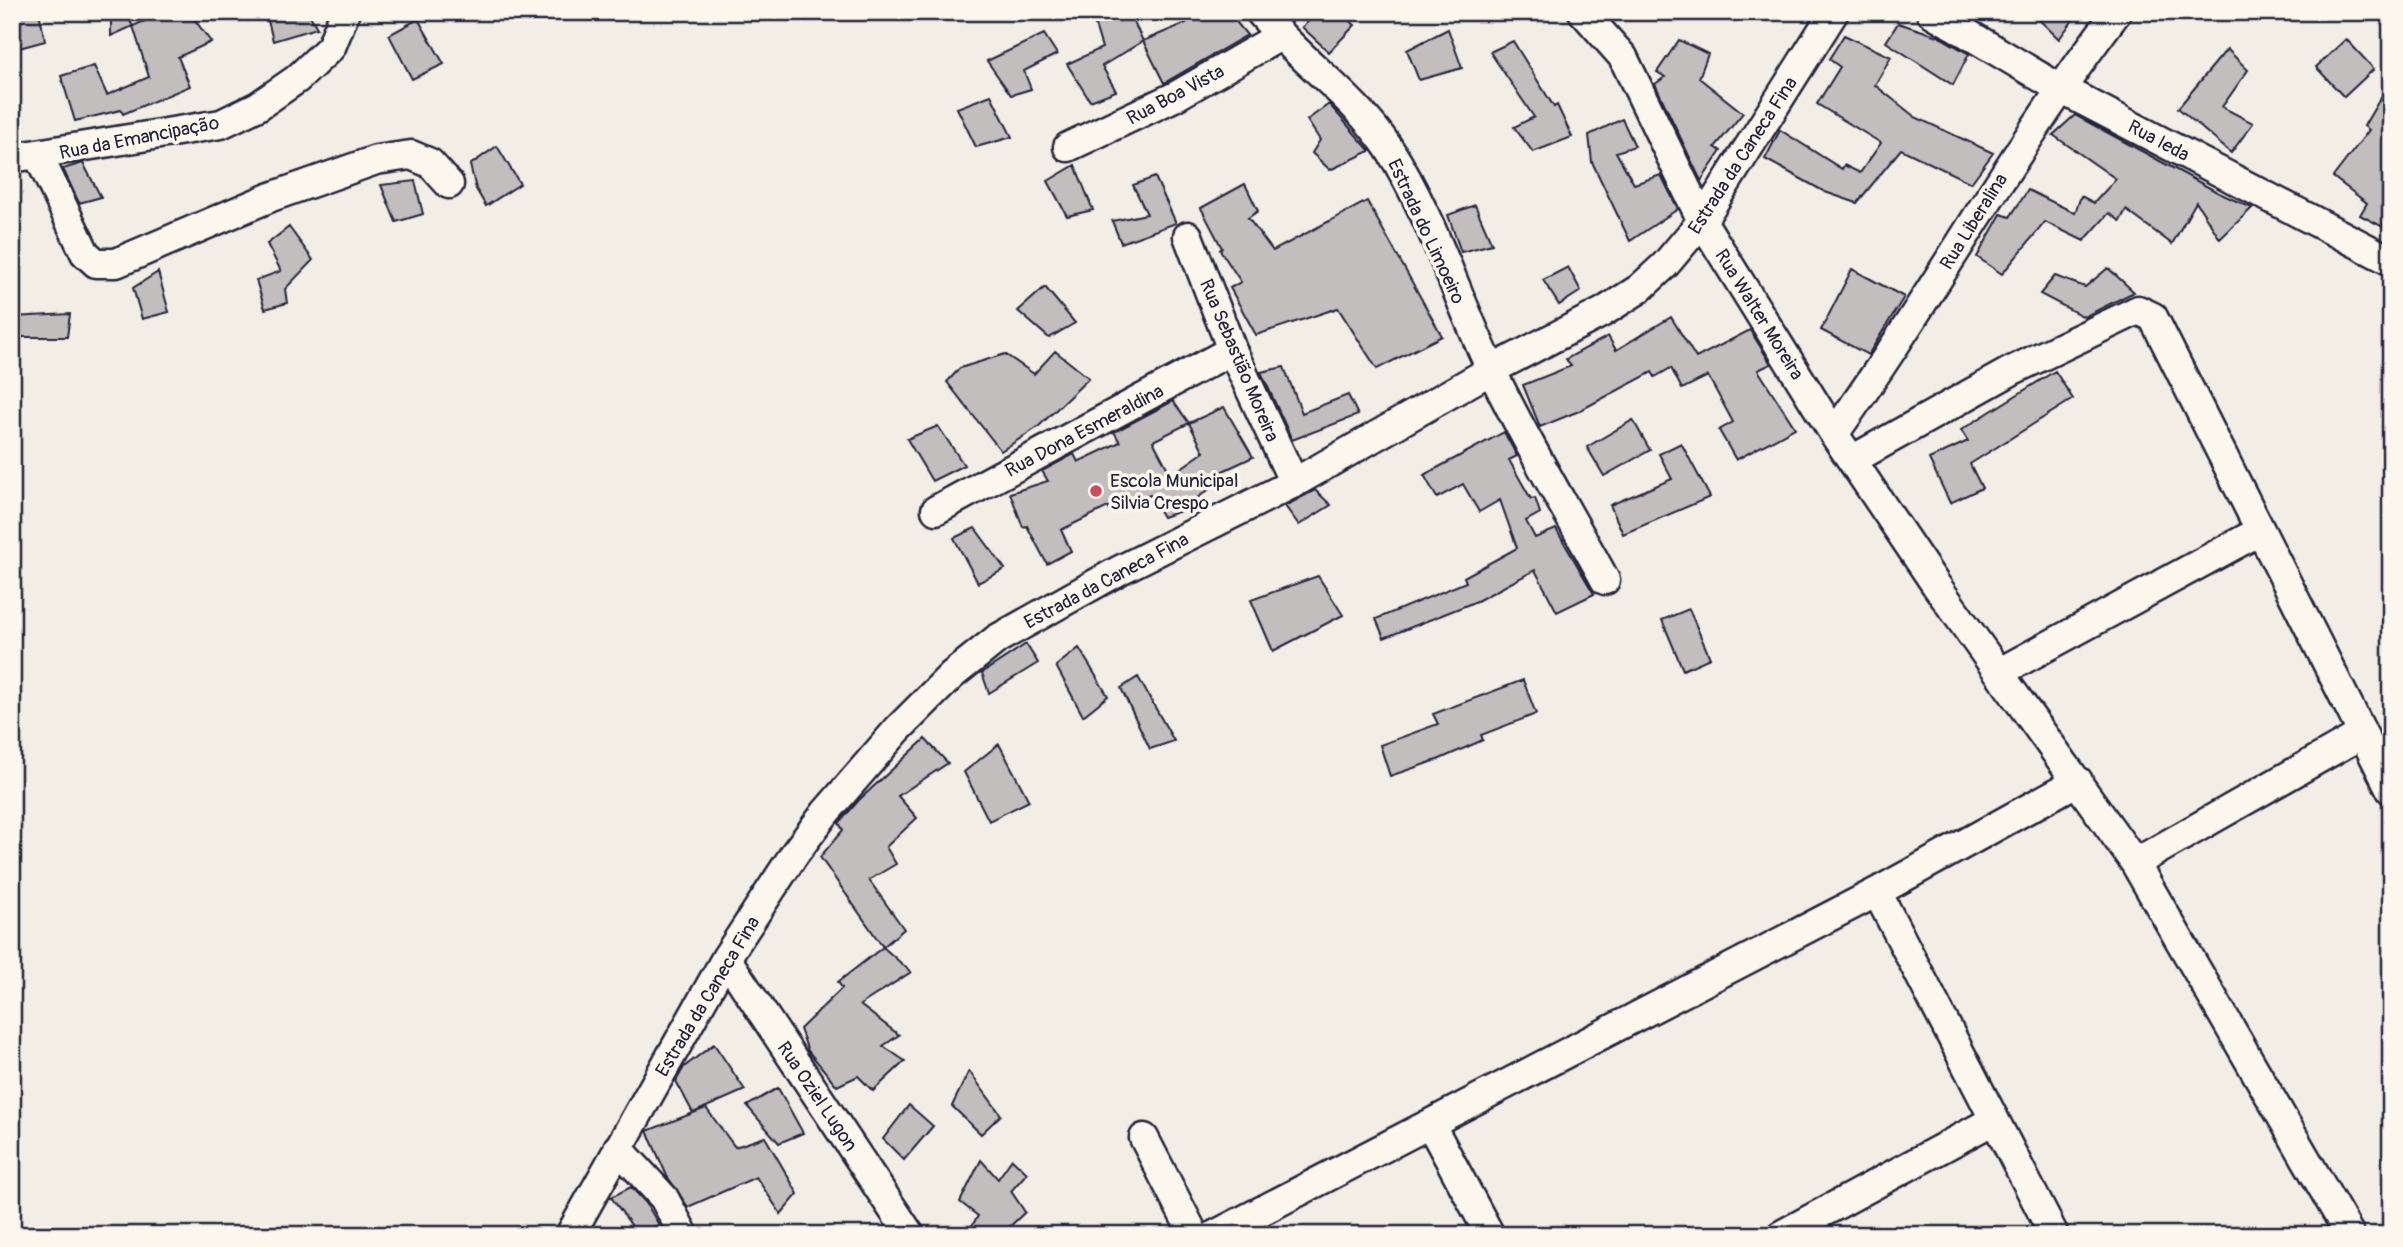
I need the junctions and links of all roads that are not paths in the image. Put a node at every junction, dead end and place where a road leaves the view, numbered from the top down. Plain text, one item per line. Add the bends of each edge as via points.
1 (345, 12) edge
2 (1260, 12) edge
3 (1583, 12) edge
4 (1834, 12) edge
5 (1931, 12) edge
6 (2117, 12) edge
7 (1280, 36) junction
8 (2059, 88) junction
9 (1068, 147) dead end
10 (25, 157) edge
11 (450, 184) dead end
12 (1702, 221) junction
13 (1188, 236) dead end
14 (2391, 261) edge
15 (1232, 350) junction
16 (1491, 370) junction
17 (1835, 434) junction
18 (1852, 460) junction
19 (1294, 483) junction
20 (936, 510) dead end
21 (2260, 531) junction
22 (1605, 580) dead end
23 (2000, 672) junction
24 (2362, 734) junction
25 (2078, 781) junction
26 (2391, 790) edge
27 (2135, 863) junction
28 (1877, 892) junction
29 (726, 958) junction
30 (1994, 1120) junction
31 (1431, 1125) junction
32 (1144, 1138) dead end
33 (618, 1148) junction
34 (570, 1235) edge
35 (684, 1235) edge
36 (910, 1235) edge
37 (1194, 1235) edge
38 (1215, 1235) edge
39 (1490, 1235) edge
40 (1781, 1235) edge
41 (2053, 1235) edge
42 (2350, 1235) edge

1 - 10 street, Rua da Emancipação via 331,47 297,79 221,124
2 - 7 street, Estrada do Limoeiro
3 - 12 street, Rua Walter Moreira via 1623,57
4 - 12 street, Estrada da Caneca Fina
5 - 8 street, Rua Ieda
6 - 8 street, Rua Liberalina
7 - 9 street, Rua Boa Vista via 1176,96
7 - 16 street, Estrada do Limoeiro via 1329,80 1388,147 1425,218
8 - 14 street, Rua Ieda
8 - 17 street, Rua Liberalina
10 - 11 street via 85,253 96,263 116,263 271,197 376,160 411,156 430,163
12 - 16 street, Estrada da Caneca Fina via 1639,289
12 - 17 street, Rua Walter Moreira
13 - 15 street, Rua Sebastião Moreira
15 - 19 street, Rua Sebastião Moreira
15 - 20 street, Rua Dona Esmeraldina
16 - 19 street, Estrada da Caneca Fina
16 - 22 street, Estrada do Limoeiro
17 - 18 street, Rua Walter Moreira
18 - 21 street via 2011,371 2138,310 2153,317 2161,330
18 - 23 street, Rua Walter Moreira
19 - 29 street, Estrada da Caneca Fina via 1120,570 975,655 898,729 826,812
21 - 23 street
21 - 24 street
23 - 25 street, Rua Walter Moreira
24 - 26 street
24 - 27 street
25 - 27 street, Rua Walter Moreira
25 - 28 street
27 - 42 street, Rua Walter Moreira
28 - 30 street
28 - 31 street
29 - 33 street, Estrada da Caneca Fina
29 - 36 street, Rua Oziel Lugon
30 - 40 street
30 - 41 street
31 - 38 street
31 - 39 street
32 - 37 street
33 - 34 street, Estrada da Caneca Fina
33 - 35 street via 664,1198

